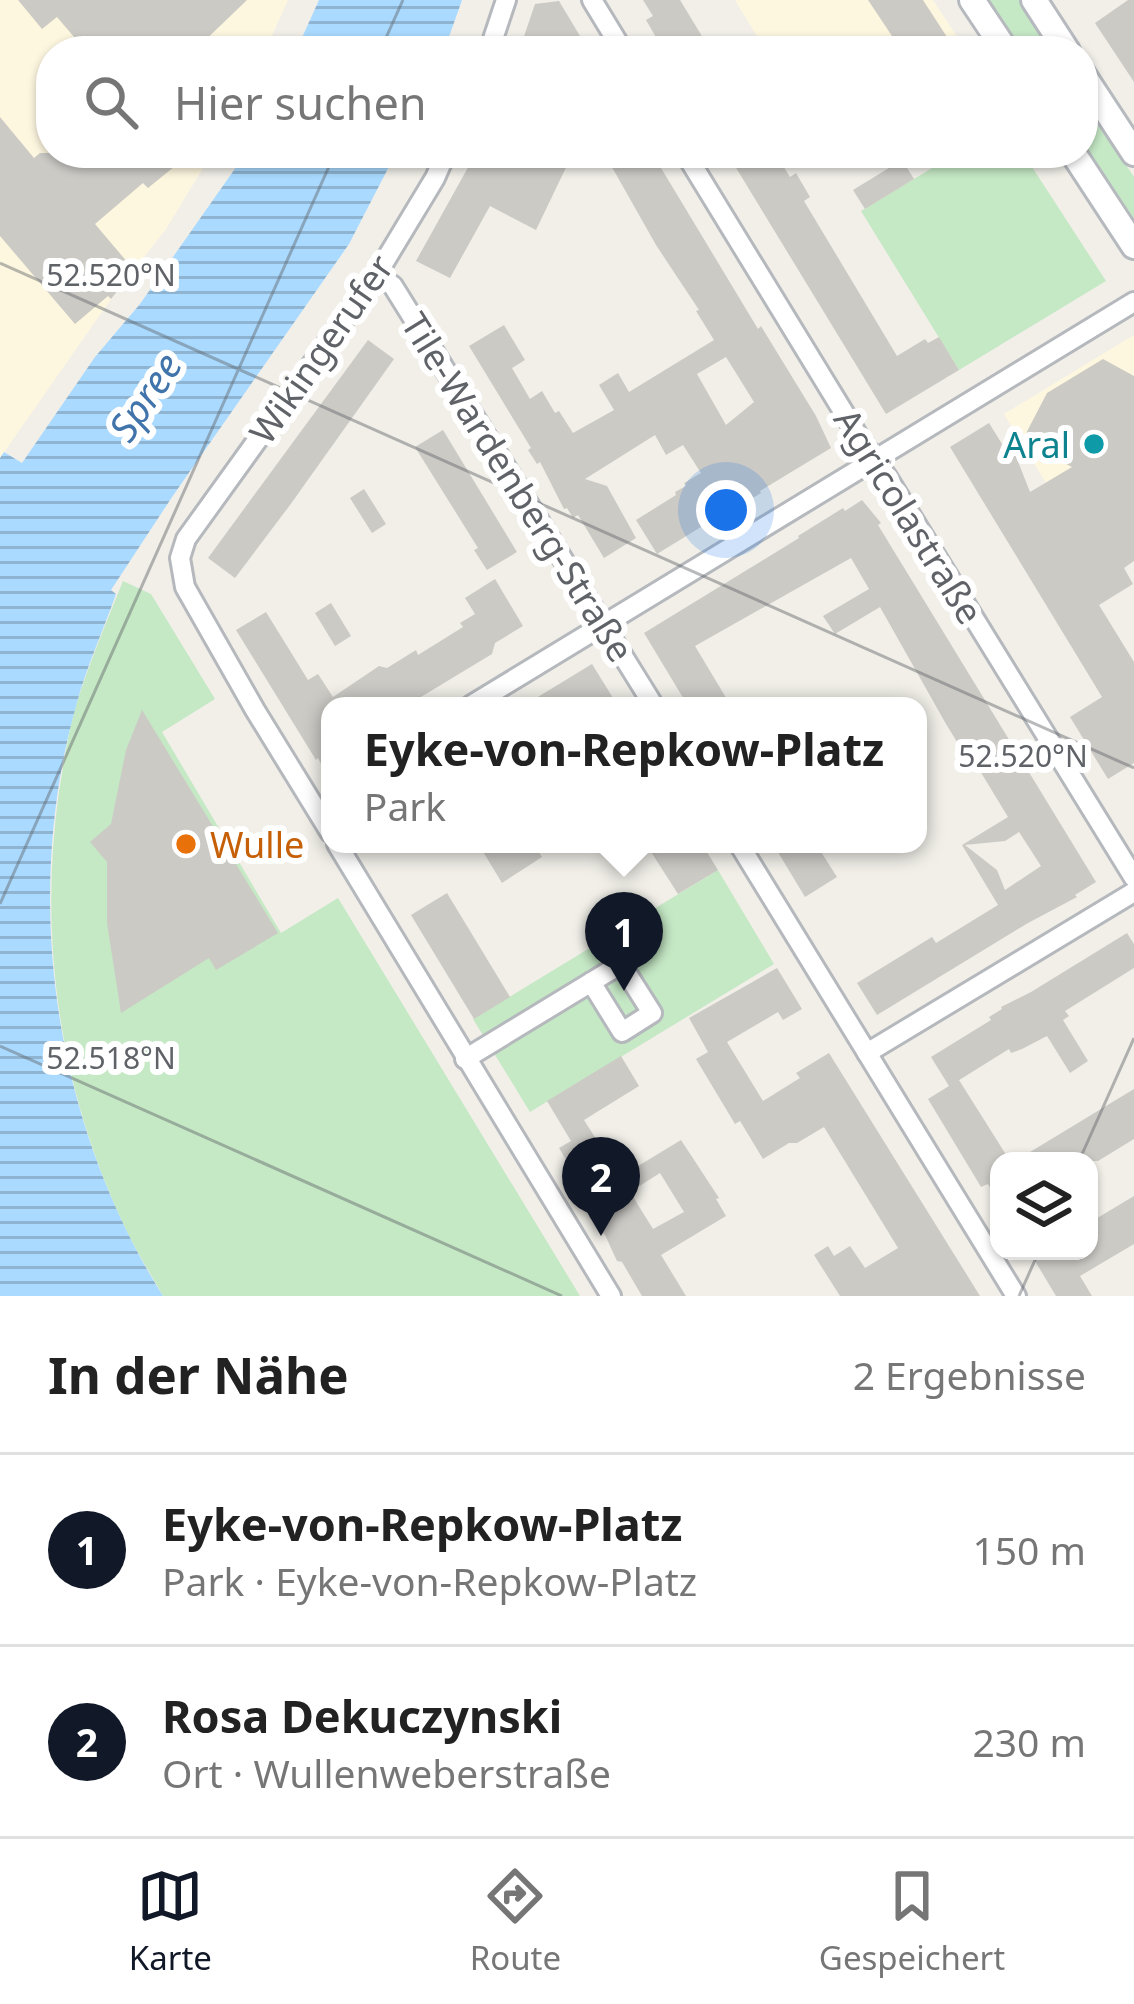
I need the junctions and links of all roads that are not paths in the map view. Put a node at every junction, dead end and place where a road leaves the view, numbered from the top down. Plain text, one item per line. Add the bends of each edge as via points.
1 (506, 0) edge
2 (592, 0) edge
3 (973, 0) edge
4 (1034, 0) edge
5 (494, 36) edge
6 (614, 36) edge
7 (996, 36) edge
8 (1057, 36) edge
9 (1098, 98) edge
10 (1134, 153) edge
11 (439, 168) edge
12 (695, 168) edge
13 (1083, 168) edge
14 (1134, 246) edge
15 (376, 274) junction
16 (1134, 302) edge
17 (874, 459) junction
18 (604, 624) junction
19 (485, 697) edge
20 (649, 697) edge
21 (320, 797) edge
22 (342, 853) edge
23 (745, 853) edge
24 (1134, 878) edge
25 (1134, 892) edge
26 (591, 982) dead end
27 (867, 1053) junction
28 (466, 1059) junction
29 (611, 1296) edge
30 (1016, 1296) edge

1 - 5 street
2 - 6 street
3 - 7 main road
4 - 8 main road
9 - 10 main road
11 - 15 street, Wikingerufer
12 - 17 street, Agricolastraße
13 - 14 main road
15 - 18 street, Tile-Wardenberg-Straße via 393,286
15 - 21 street, Wikingerufer via 180,558 185,587 233,672
16 - 17 street
17 - 18 street
17 - 24 street, Agricolastraße
18 - 19 street
18 - 20 street, Tile-Wardenberg-Straße
22 - 28 street
23 - 27 street
25 - 27 street
26 - 28 street
27 - 30 street
28 - 29 street

